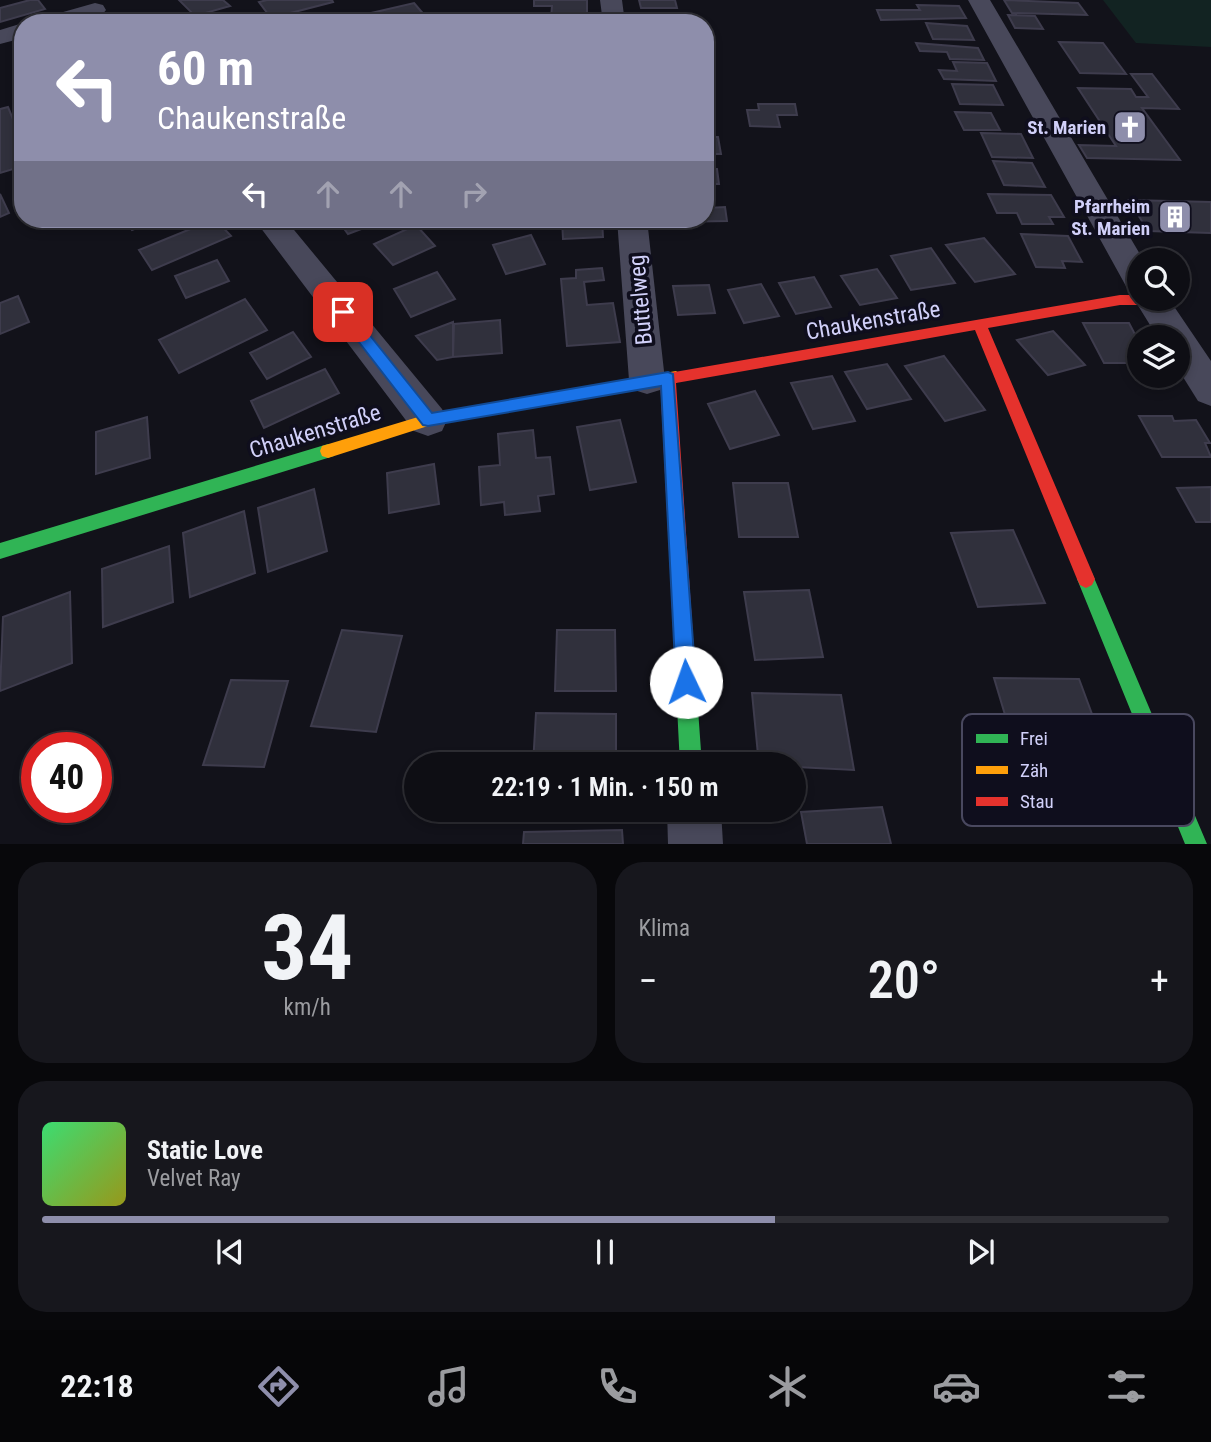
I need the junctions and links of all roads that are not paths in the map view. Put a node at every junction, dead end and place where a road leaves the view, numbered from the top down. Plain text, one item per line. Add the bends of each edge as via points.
1 (979, 0) edge
2 (276, 228) edge
3 (633, 228) edge
4 (1127, 259) edge
5 (1127, 300) edge
6 (980, 325) junction
7 (1190, 359) edge
8 (657, 379) junction
9 (1211, 391) edge
10 (428, 420) junction
11 (0, 551) edge
12 (1142, 714) edge
13 (690, 752) edge
14 (694, 822) edge
15 (1189, 826) edge
16 (695, 844) edge
17 (1196, 844) edge

1 - 4 street
2 - 10 street
3 - 8 street, Buttelweg
5 - 6 street, Chaukenstraße
6 - 8 street, Chaukenstraße
6 - 12 street
7 - 9 street
8 - 10 street, Chaukenstraße
8 - 13 street
10 - 11 street, Chaukenstraße
14 - 16 street
15 - 17 street

